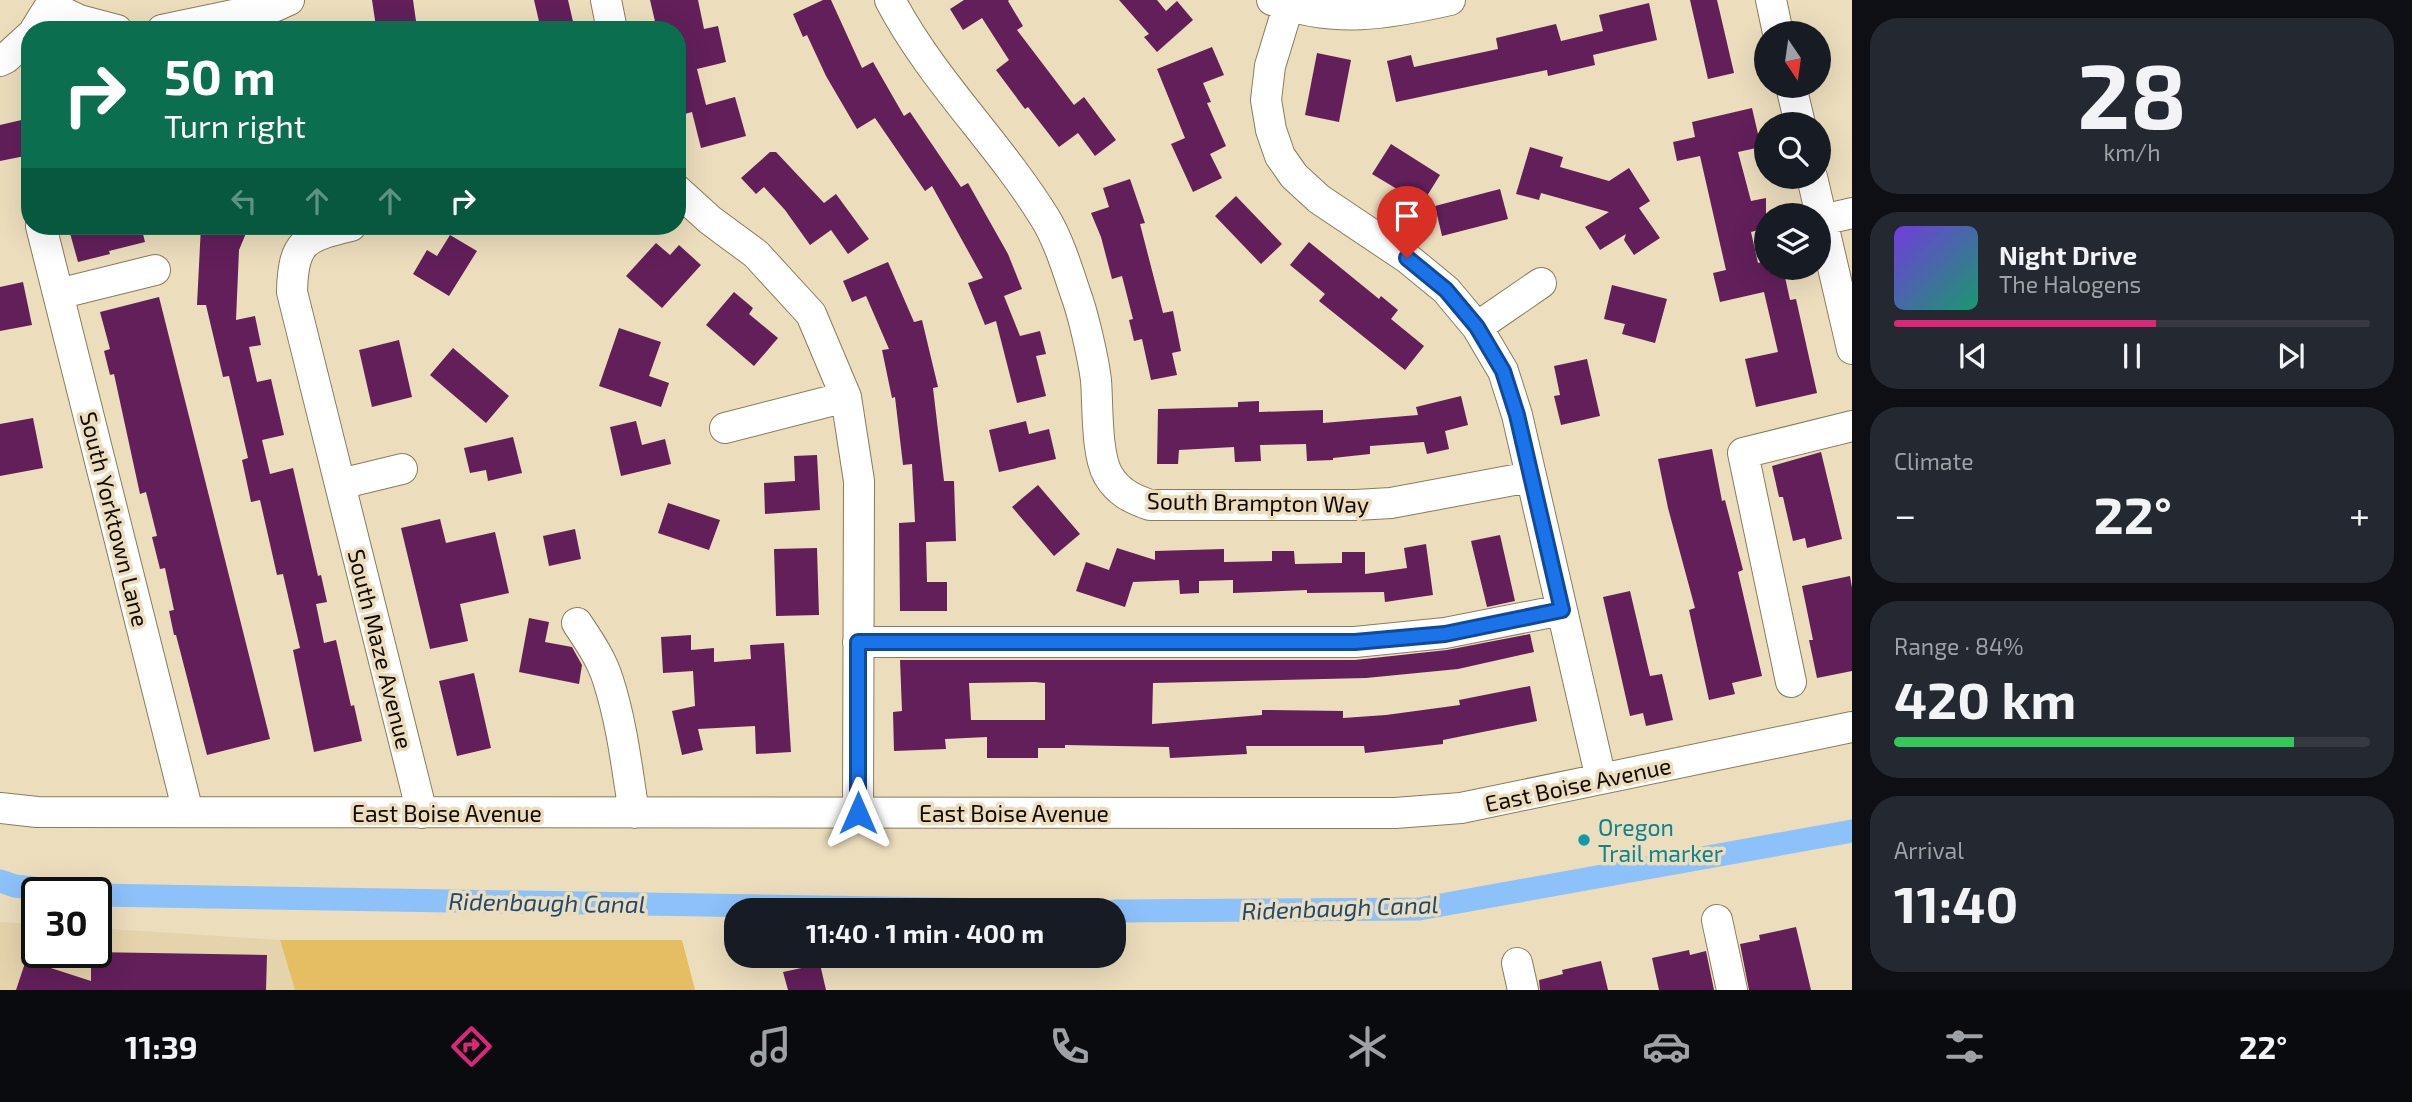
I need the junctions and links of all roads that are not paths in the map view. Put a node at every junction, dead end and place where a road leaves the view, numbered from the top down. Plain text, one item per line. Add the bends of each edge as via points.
1 (289, 0) edge
2 (606, 0) edge
3 (890, 0) edge
4 (1450, 0) edge
5 (1770, 0) edge
6 (1280, 3) edge
7 (45, 12) edge
8 (83, 21) edge
9 (205, 21) edge
10 (610, 21) edge
11 (1775, 21) edge
12 (21, 44) edge
13 (0, 61) edge
14 (686, 198) edge
15 (1852, 213) edge
16 (1831, 218) edge
17 (43, 235) edge
18 (318, 235) edge
19 (1831, 259) edge
20 (155, 270) dead end
21 (1541, 283) dead end
22 (58, 293) junction
23 (1477, 327) junction
24 (1852, 349) edge
25 (846, 397) junction
26 (1852, 426) edge
27 (725, 428) dead end
28 (402, 469) dead end
29 (1530, 477) junction
30 (340, 484) junction
31 (1562, 610) junction
32 (577, 623) dead end
33 (858, 642) junction
34 (1791, 682) dead end
35 (1852, 727) edge
36 (1601, 779) junction
37 (0, 808) edge
38 (188, 812) junction
39 (422, 813) junction
40 (634, 813) junction
41 (858, 813) junction
42 (1717, 920) dead end
43 (1732, 990) edge

1 - 9 street
2 - 10 street
3 - 29 street, South Brampton Way via 943,84 996,147 1046,220 1077,295 1096,377 1104,466 1116,487 1132,499 1150,505 1356,505 1426,498
4 - 6 street via 1368,16 1327,15
5 - 11 street
6 - 23 street via 1266,100 1280,156 1319,199 1446,290
7 - 8 street
12 - 13 street
14 - 25 street via 757,254 811,314
15 - 16 street
17 - 22 street, South Yorktown Lane
18 - 30 street, South Maze Avenue via 302,244 292,265 292,292
19 - 24 street
20 - 22 street
21 - 23 street
22 - 38 street, South Yorktown Lane
23 - 29 street via 1503,371
25 - 27 street
25 - 33 street via 859,481
26 - 34 street via 1743,453
28 - 30 street
29 - 31 street
30 - 39 street, South Maze Avenue
31 - 33 street via 1445,634 1355,642
31 - 36 street
32 - 40 street via 608,679
33 - 41 street
35 - 36 street, East Boise Avenue
36 - 41 street, East Boise Avenue via 1461,808 1395,813
37 - 38 street, East Boise Avenue
38 - 39 street, East Boise Avenue
39 - 40 street, East Boise Avenue
40 - 41 street, East Boise Avenue
42 - 43 street

